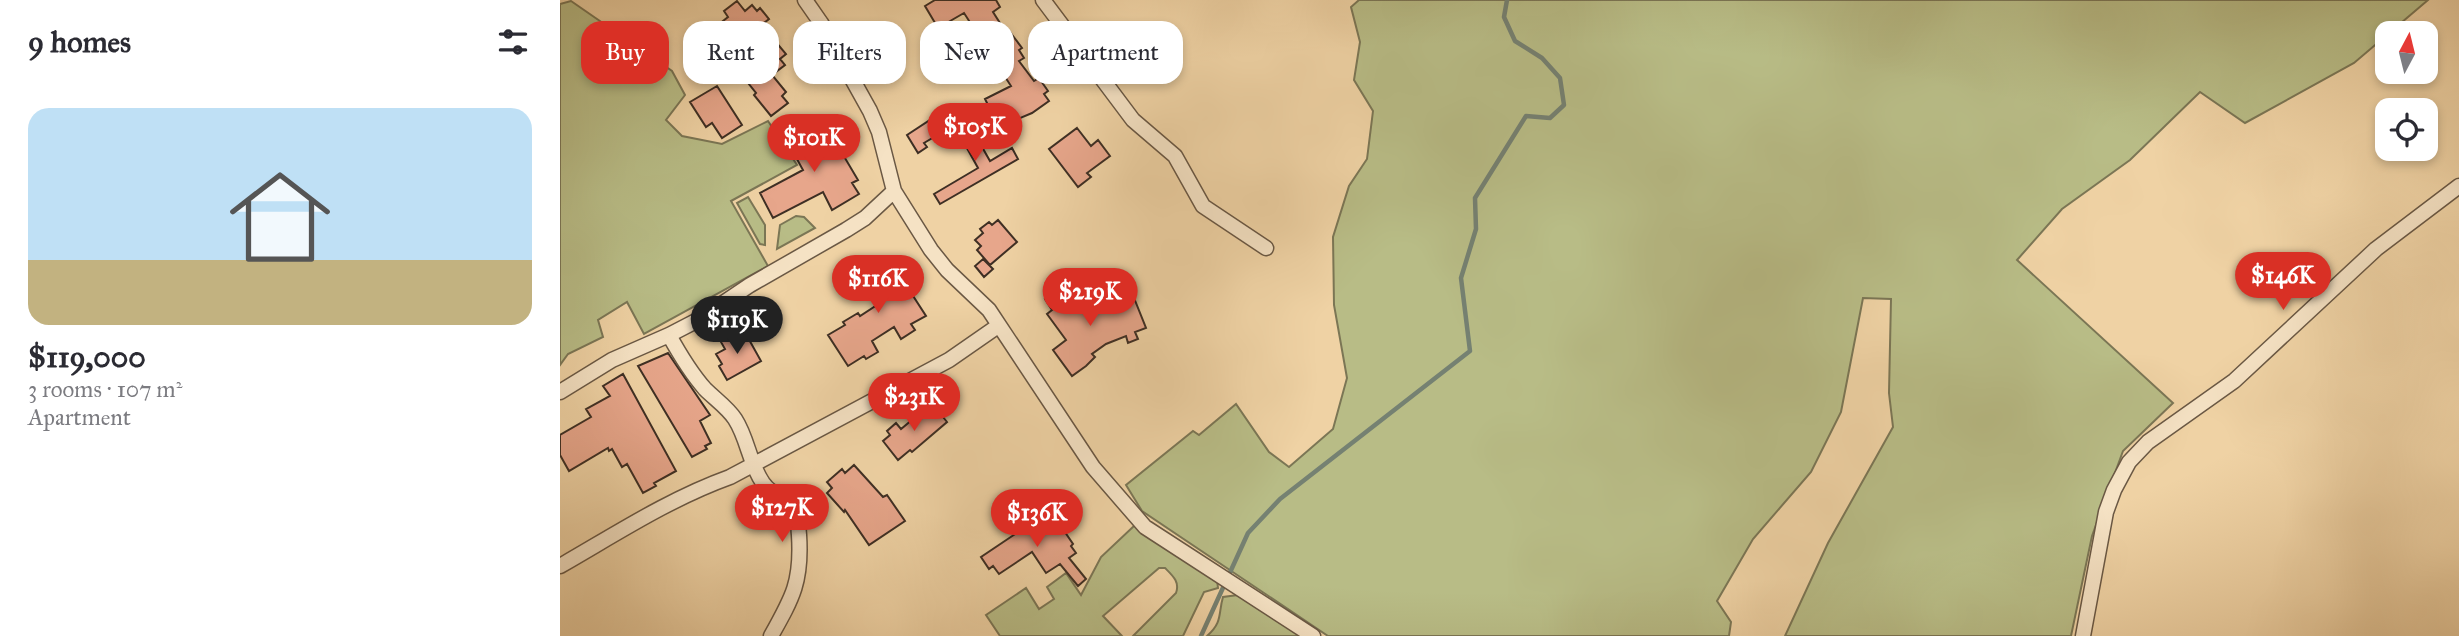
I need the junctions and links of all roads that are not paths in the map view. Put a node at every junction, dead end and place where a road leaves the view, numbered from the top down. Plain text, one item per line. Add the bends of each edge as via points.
1 (1043, 0) edge
2 (813, 3) edge
3 (2459, 186) edge
4 (894, 191) junction
5 (1266, 248) dead end
6 (998, 326) junction
7 (670, 335) junction
8 (560, 392) edge
9 (752, 465) junction
10 (560, 565) edge
11 (771, 636) edge
12 (1313, 636) edge
13 (2083, 636) edge

1 - 5 street via 1133,120 1175,156 1203,206
2 - 4 street via 879,132
3 - 13 street via 2376,249 2234,381 2148,442 2129,462 2106,512
4 - 6 street via 931,250 989,310
4 - 7 street via 865,218
6 - 9 street via 949,360
6 - 12 street via 1093,467 1145,527
7 - 8 street via 612,360
7 - 9 street via 686,366 734,417
9 - 10 street via 657,509
9 - 11 street via 775,496 791,502 797,516 799,577 792,600

